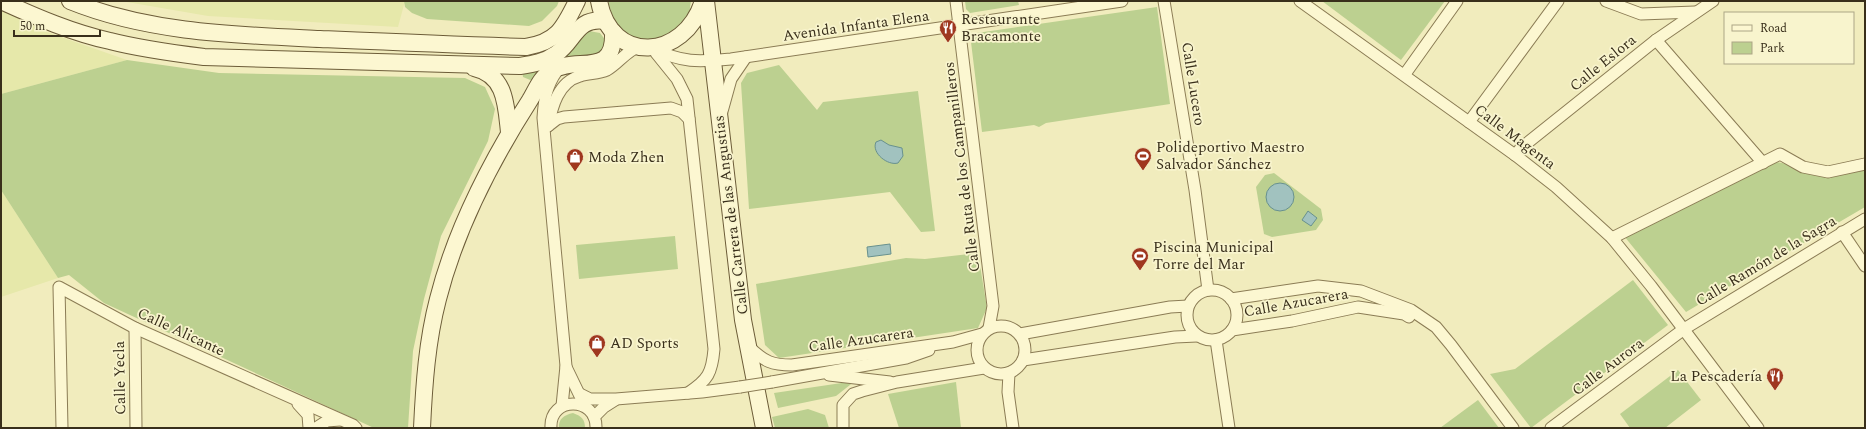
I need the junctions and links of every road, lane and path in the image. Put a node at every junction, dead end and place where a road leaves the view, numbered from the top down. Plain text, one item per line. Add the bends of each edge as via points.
1 (2, 1) edge
2 (70, 1) edge
3 (577, 1) edge
4 (599, 1) edge
5 (703, 1) edge
6 (706, 1) edge
7 (956, 1) edge
8 (1122, 1) edge
9 (1164, 1) edge
10 (1458, 1) edge
11 (1558, 1) edge
12 (1606, 1) edge
13 (1713, 1) edge
14 (1304, 2) edge
15 (1696, 12) junction
16 (960, 26) junction
17 (609, 27) junction
18 (1656, 40) junction
19 (646, 47) junction
20 (746, 57) junction
21 (713, 61) junction
22 (459, 64) junction
23 (560, 68) junction
24 (1405, 74) junction
25 (720, 118) junction
26 (689, 119) junction
27 (1469, 122) junction
28 (548, 126) junction
29 (509, 132) junction
30 (545, 140) junction
31 (1515, 155) junction
32 (1763, 162) junction
33 (1865, 164) edge
34 (1865, 219) edge
35 (1842, 232) junction
36 (1612, 238) junction
37 (1865, 266) edge
38 (1208, 290) junction
39 (1231, 299) junction
40 (993, 306) junction
41 (1188, 306) junction
42 (1003, 325) junction
43 (134, 328) junction
44 (1684, 329) junction
45 (1232, 330) junction
46 (985, 331) junction
47 (1020, 334) junction
48 (1197, 336) junction
49 (1216, 340) junction
50 (953, 342) junction
51 (1452, 345) junction
52 (750, 348) junction
53 (1023, 360) junction
54 (566, 366) junction
55 (984, 368) junction
56 (1009, 373) junction
57 (817, 374) junction
58 (995, 374) junction
59 (897, 382) junction
60 (1008, 392) junction
61 (688, 393) junction
62 (293, 399) junction
63 (616, 400) junction
64 (583, 401) junction
65 (562, 406) junction
66 (340, 420) junction
67 (595, 423) edge
68 (356, 427) edge
69 (550, 427) edge
70 (62, 428) edge
71 (136, 428) edge
72 (309, 428) edge
73 (316, 428) edge
74 (422, 428) edge
75 (764, 428) edge
76 (843, 428) edge
77 (1013, 428) edge
78 (1230, 428) edge
79 (1513, 428) edge
80 (1551, 428) edge
81 (1758, 428) edge

1 - 22 main road via 56,24 109,41 159,51 204,57
2 - 3 main road via 150,25 220,34 526,47 546,42 556,36
4 - 17 main road
5 - 19 main road via 698,14 684,33 671,43
6 - 21 main road, Calle Carrera de las Angustias
7 - 16 street, Calle Ruta de los Campanilleros
8 - 16 street, Avenida Infanta Elena
9 - 38 street, Calle Lucero via 1194,183
10 - 24 street
11 - 27 street
12 - 15 street via 1641,14
13 - 15 street, Calle Eslora
14 - 24 street, Calle Magenta
15 - 18 street, Calle Eslora
16 - 20 street, Avenida Infanta Elena
16 - 40 street, Calle Ruta de los Campanilleros
17 - 19 main road via 629,42
17 - 22 main road via 594,20 584,24 555,55 539,63 520,66
17 - 23 main road via 611,50 605,59 596,63
18 - 31 street, Calle Eslora
18 - 32 street
19 - 21 street, Avenida Infanta Elena via 670,58
19 - 26 street via 677,79 687,99
19 - 28 street via 632,49 606,70 571,80 556,98
20 - 21 street, Avenida Infanta Elena
20 - 25 street via 731,79
21 - 25 main road, Calle Carrera de las Angustias
22 - 29 main road via 480,69 496,79 505,95
23 - 29 main road via 552,70 543,79
23 - 30 street via 550,82 545,96
24 - 27 street, Calle Magenta
25 - 52 main road, Calle Carrera de las Angustias via 743,320
26 - 28 street via 682,112 671,108 564,117
26 - 61 street via 714,349 708,376 702,384
27 - 31 street, Calle Magenta
28 - 30 street
29 - 74 main road via 464,222 451,255 438,300 429,348
30 - 54 street
31 - 36 street, Calle Magenta via 1556,187
32 - 33 street via 1780,154 1803,167 1828,172
32 - 36 street
34 - 35 street, Calle Ramón de la Sagra
35 - 37 street
35 - 44 street, Calle Ramón de la Sagra
36 - 44 street, Calle Magenta
38 - 39 street via 1218,291
38 - 41 street via 1198,294
39 - 45 street via 1236,308 1236,320
39 - 51 street, Calle Azucarera via 1318,286 1361,290 1411,310 1436,327
40 - 42 street, Calle Ruta de los Campanilleros
40 - 46 street, Calle Ruta de los Campanilleros
41 - 47 street
41 - 48 street via 1187,322
42 - 46 street
42 - 47 street
43 - 62 street, Calle Alicante
43 - 70 street, Calle Alicante via 59,288
43 - 71 street, Calle Yecla
44 - 80 street, Calle Aurora
44 - 81 street, Calle Magenta
45 - 49 street
45 - 51 street, Calle Azucarera via 1358,307 1404,314
46 - 50 street, Calle Azucarera
46 - 55 street via 976,349
47 - 53 street via 1024,342
48 - 49 street
48 - 53 street via 1175,337
49 - 78 street
50 - 52 street, Calle Azucarera via 792,365 775,365
50 - 57 street, Calle Azucarera via 906,358
51 - 79 street, Calle Azucarera
52 - 75 main road, Calle Carrera de las Angustias
53 - 56 street
54 - 64 street
54 - 65 street
55 - 58 street
55 - 59 street
56 - 58 street
56 - 60 street
57 - 59 street
57 - 61 street, Calle Azucarera, bridge
58 - 60 street
59 - 76 street via 853,394 842,405
60 - 77 street
61 - 63 street, Calle Azucarera
62 - 66 street, Calle Alicante
62 - 72 street, Calle Alicante via 308,415
63 - 64 street, Calle Azucarera
63 - 67 street via 604,406
64 - 65 street, Calle Azucarera
64 - 67 street
65 - 69 street via 554,414
66 - 68 street, Calle Alicante
66 - 73 street via 327,421

